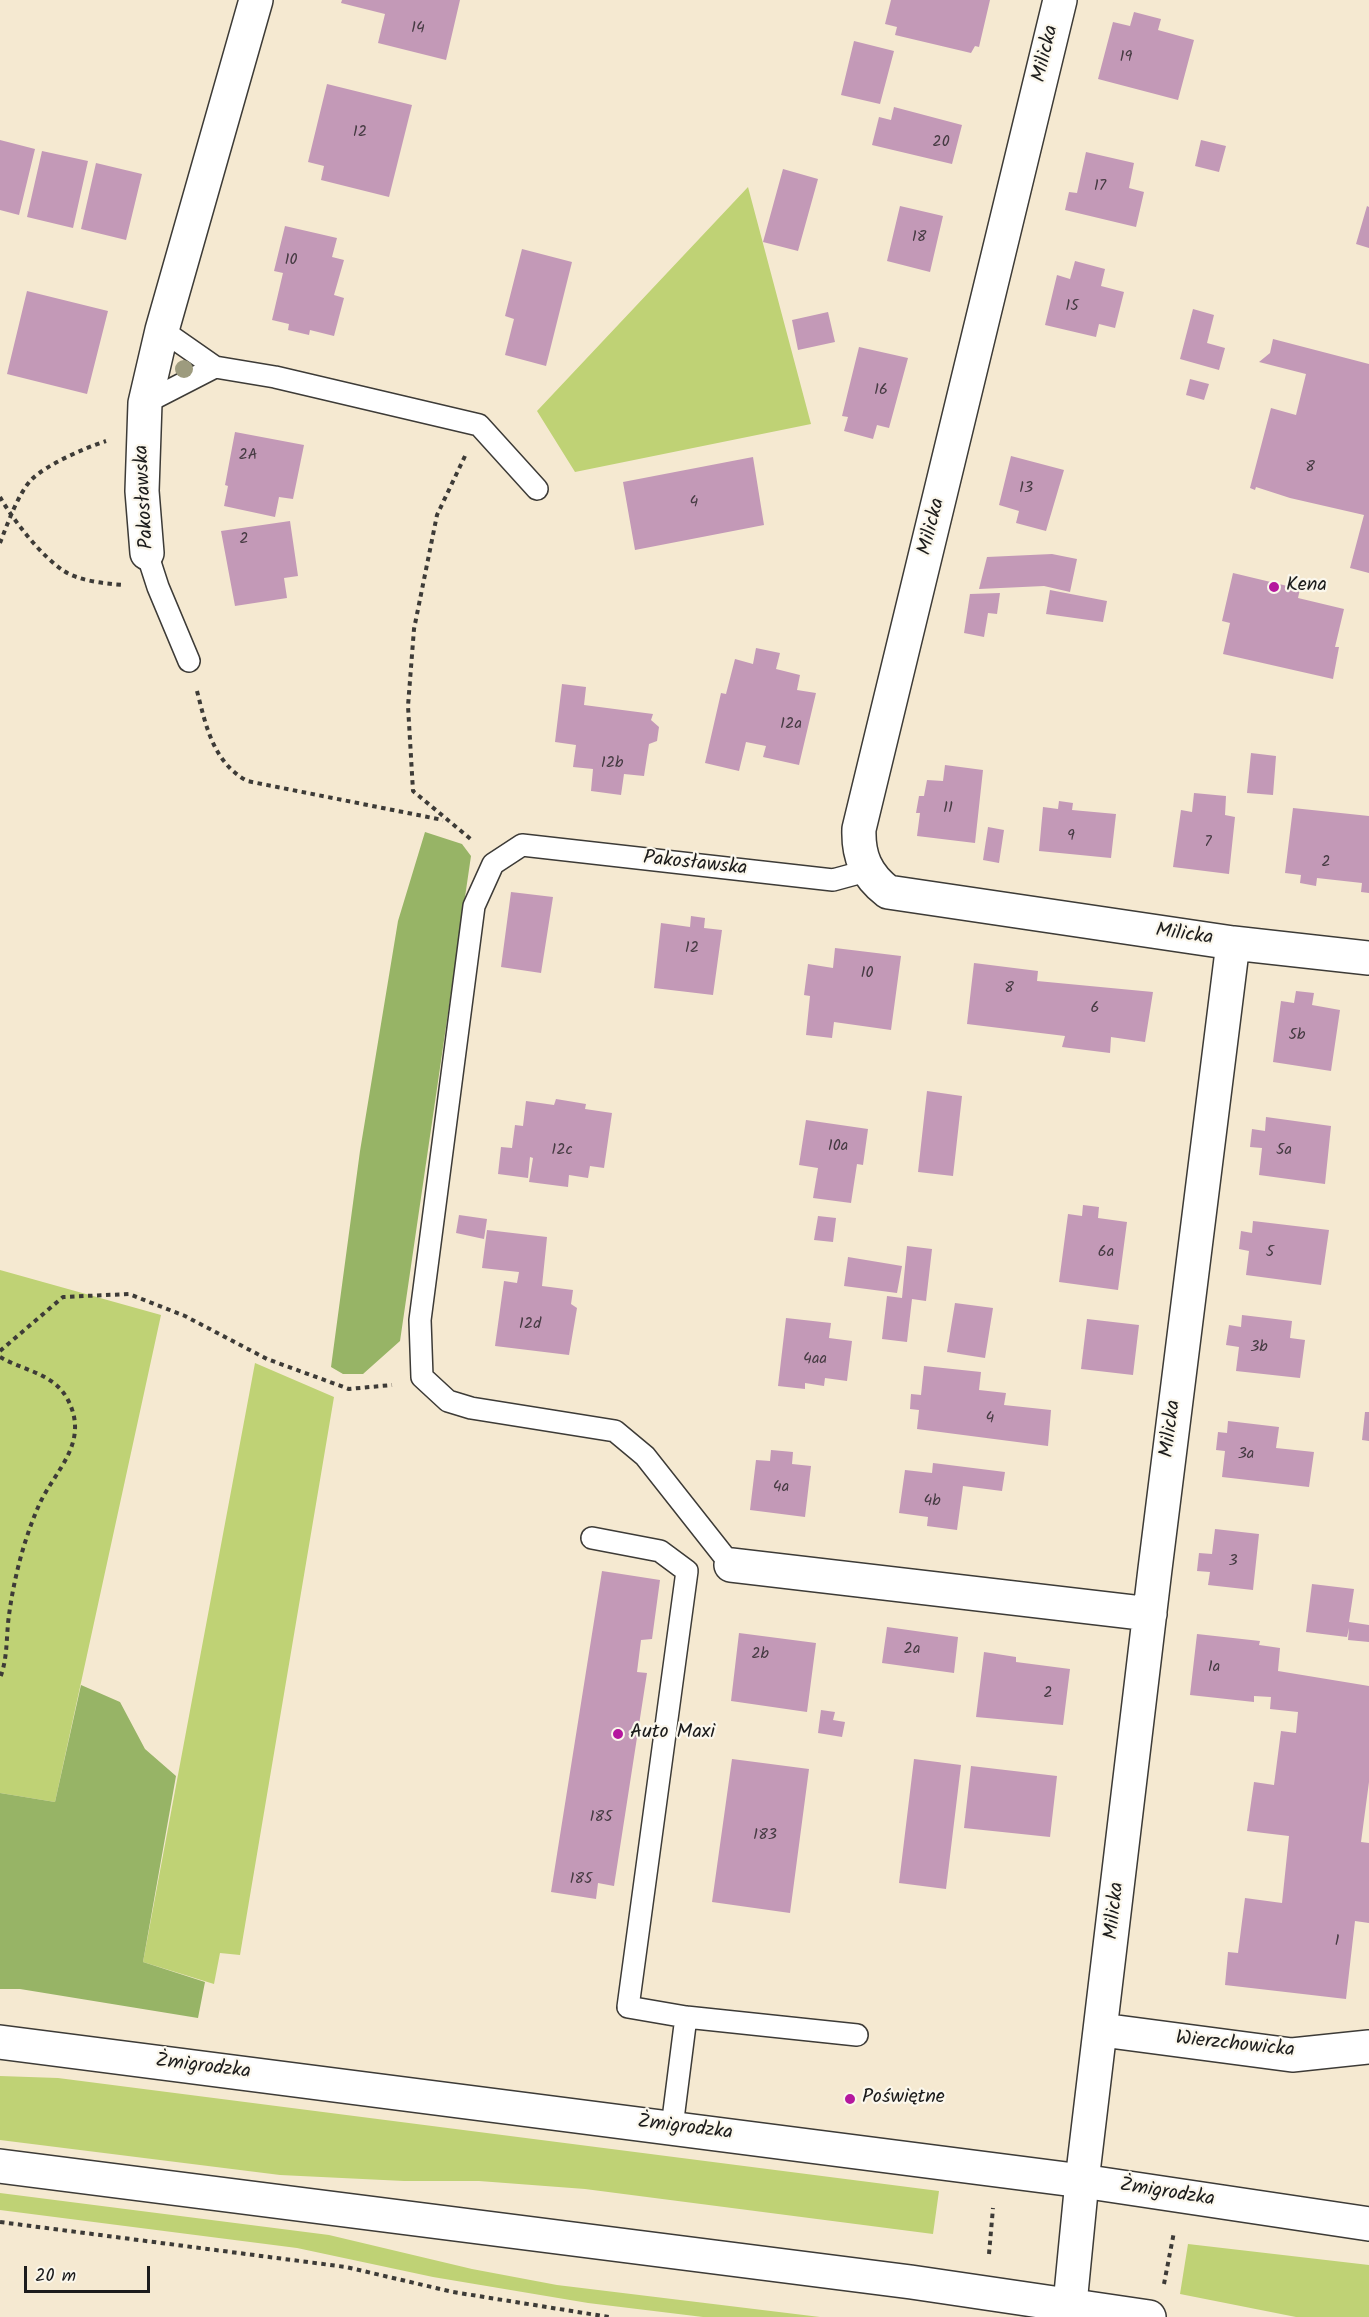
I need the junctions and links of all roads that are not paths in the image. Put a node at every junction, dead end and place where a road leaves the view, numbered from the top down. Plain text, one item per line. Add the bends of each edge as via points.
1 (256, 0) edge
2 (1059, 0) edge
3 (162, 330) junction
4 (215, 367) junction
5 (145, 403) junction
6 (537, 489) dead end
7 (147, 553) joint
8 (189, 661) road end
9 (866, 870) junction
10 (1233, 943) junction
11 (1369, 958) edge
12 (592, 1538) dead end
13 (731, 1565) joint
14 (1150, 1614) junction
15 (686, 2017) junction
16 (1102, 2030) junction
17 (857, 2035) dead end
18 (0, 2042) edge
19 (1369, 2047) edge
20 (672, 2127) junction
21 (0, 2166) edge
22 (1082, 2181) junction
23 (1369, 2224) edge
24 (1070, 2311) edge
25 (1149, 2317) edge

1 - 3 street, Pakosławska
2 - 9 street, Milicka via 859,829 859,847
3 - 4 lane
3 - 5 street, Pakosławska
4 - 5 lane
4 - 6 lane via 275,377 479,425
5 - 7 street, Pakosławska via 142,491
7 - 8 lane, Pakosławska
9 - 10 street, Milicka via 888,892
9 - 13 lane, Pakosławska via 833,880 522,845 493,864 474,906 420,1320 422,1377 448,1401 471,1408 615,1431 645,1456
10 - 11 street
10 - 14 street, Milicka
12 - 15 lane via 660,1551 687,1571 628,2007
13 - 14 street
14 - 16 street, Milicka
15 - 17 lane
15 - 20 lane
16 - 19 street, Wierzchowicka via 1292,2055
16 - 22 street, Milicka
18 - 20 street, Żmigrodzka
20 - 22 street, Żmigrodzka
21 - 24 street via 984,2293
22 - 23 street, Żmigrodzka
22 - 24 street, Milicka
24 - 25 street

